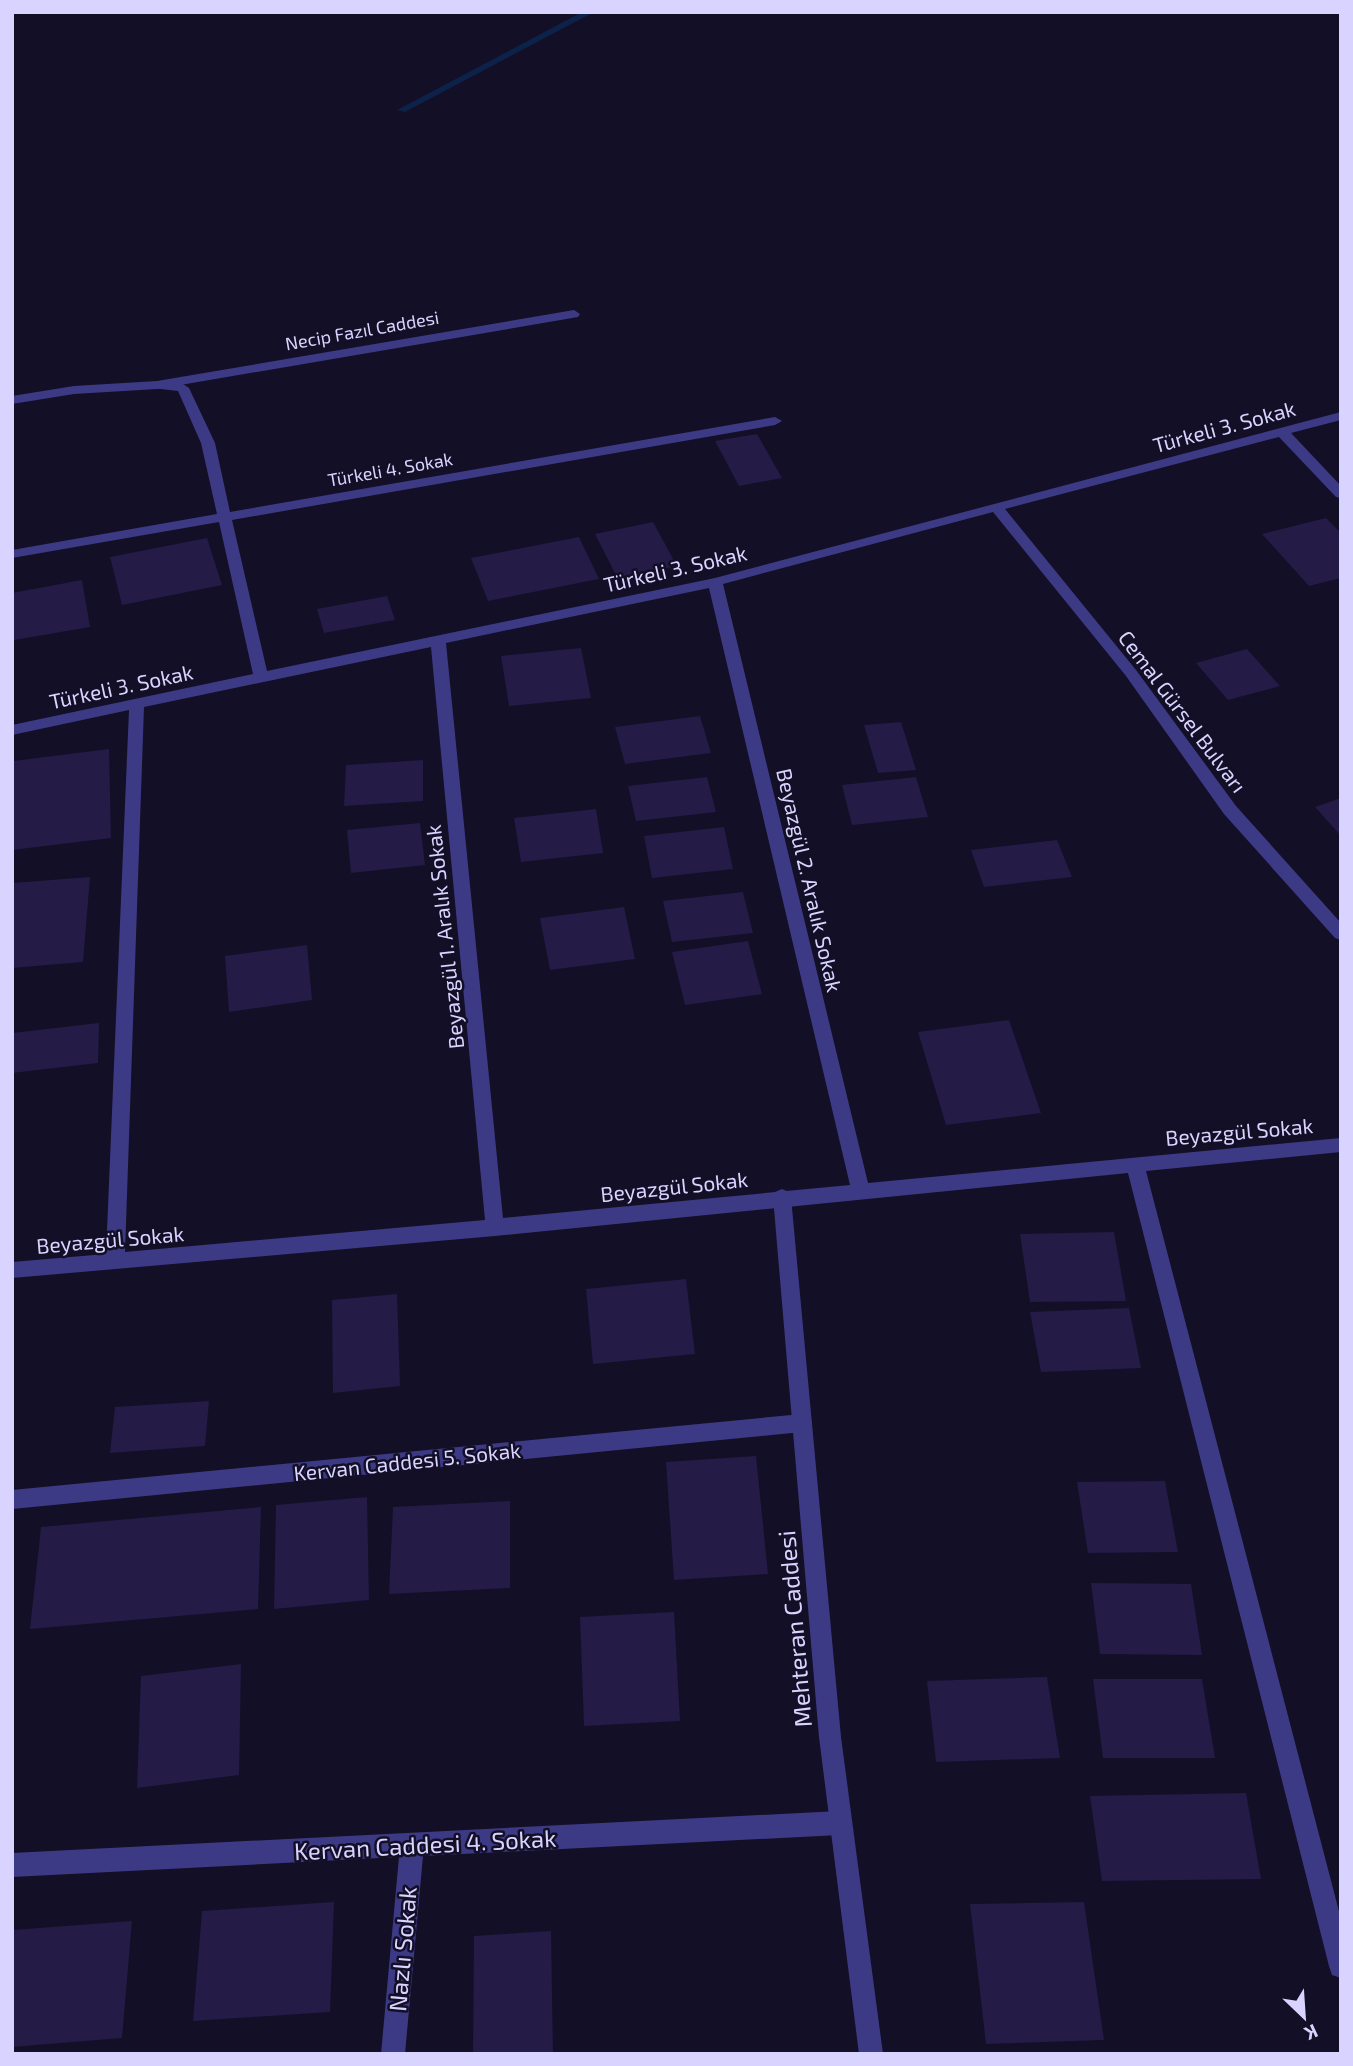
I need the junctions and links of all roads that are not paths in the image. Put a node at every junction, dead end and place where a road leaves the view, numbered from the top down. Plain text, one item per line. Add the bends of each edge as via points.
1 (574, 314) dead end
2 (157, 385) junction
3 (12, 400) edge
4 (1341, 416) edge
5 (775, 421) dead end
6 (1283, 433) junction
7 (1341, 494) edge
8 (997, 508) junction
9 (223, 517) junction
10 (12, 554) edge
11 (715, 582) junction
12 (438, 641) junction
13 (261, 678) junction
14 (137, 704) junction
15 (12, 730) edge
16 (1337, 925) edge
17 (1341, 1145) edge
18 (1135, 1164) junction
19 (860, 1189) junction
20 (782, 1197) junction
21 (495, 1228) junction
22 (115, 1262) junction
23 (12, 1270) edge
24 (802, 1423) junction
25 (12, 1500) edge
26 (839, 1823) junction
27 (412, 1844) junction
28 (12, 1865) edge
29 (1341, 1966) edge
30 (393, 2054) edge
31 (871, 2054) edge

1 - 2 street, Necip Fazıl Caddesi
2 - 3 street, Necip Fazıl Caddesi via 74,390
2 - 9 street, Necip Fazıl Caddesi via 183,388 208,443
4 - 6 street, Türkeli 3. Sokak
5 - 9 street, Türkeli 4. Sokak
6 - 7 street
6 - 8 street, Türkeli 3. Sokak
8 - 11 street, Türkeli 3. Sokak
8 - 16 street, Cemal Gürsel Bulvarı via 1131,673 1230,810
9 - 10 street, Türkeli 4. Sokak
9 - 13 street, Necip Fazıl Caddesi
11 - 12 street, Türkeli 3. Sokak
11 - 19 street, Beyazgül 2. Aralık Sokak
12 - 13 street, Türkeli 3. Sokak
12 - 21 street, Beyazgül 1. Aralık Sokak
13 - 14 street, Türkeli 3. Sokak
14 - 15 street, Türkeli 3. Sokak
14 - 22 street
17 - 18 street, Beyazgül Sokak
18 - 19 street, Beyazgül Sokak
18 - 29 street
19 - 20 street, Beyazgül Sokak
20 - 21 street, Beyazgül Sokak
20 - 24 street, Mehteran Caddesi
21 - 22 street, Beyazgül Sokak
22 - 23 street, Beyazgül Sokak
24 - 25 street, Kervan Caddesi 5. Sokak
24 - 26 street, Mehteran Caddesi
26 - 27 street, Kervan Caddesi 4. Sokak
26 - 31 street, Mehteran Caddesi
27 - 28 street, Kervan Caddesi 4. Sokak
27 - 30 street, Nazlı Sokak

